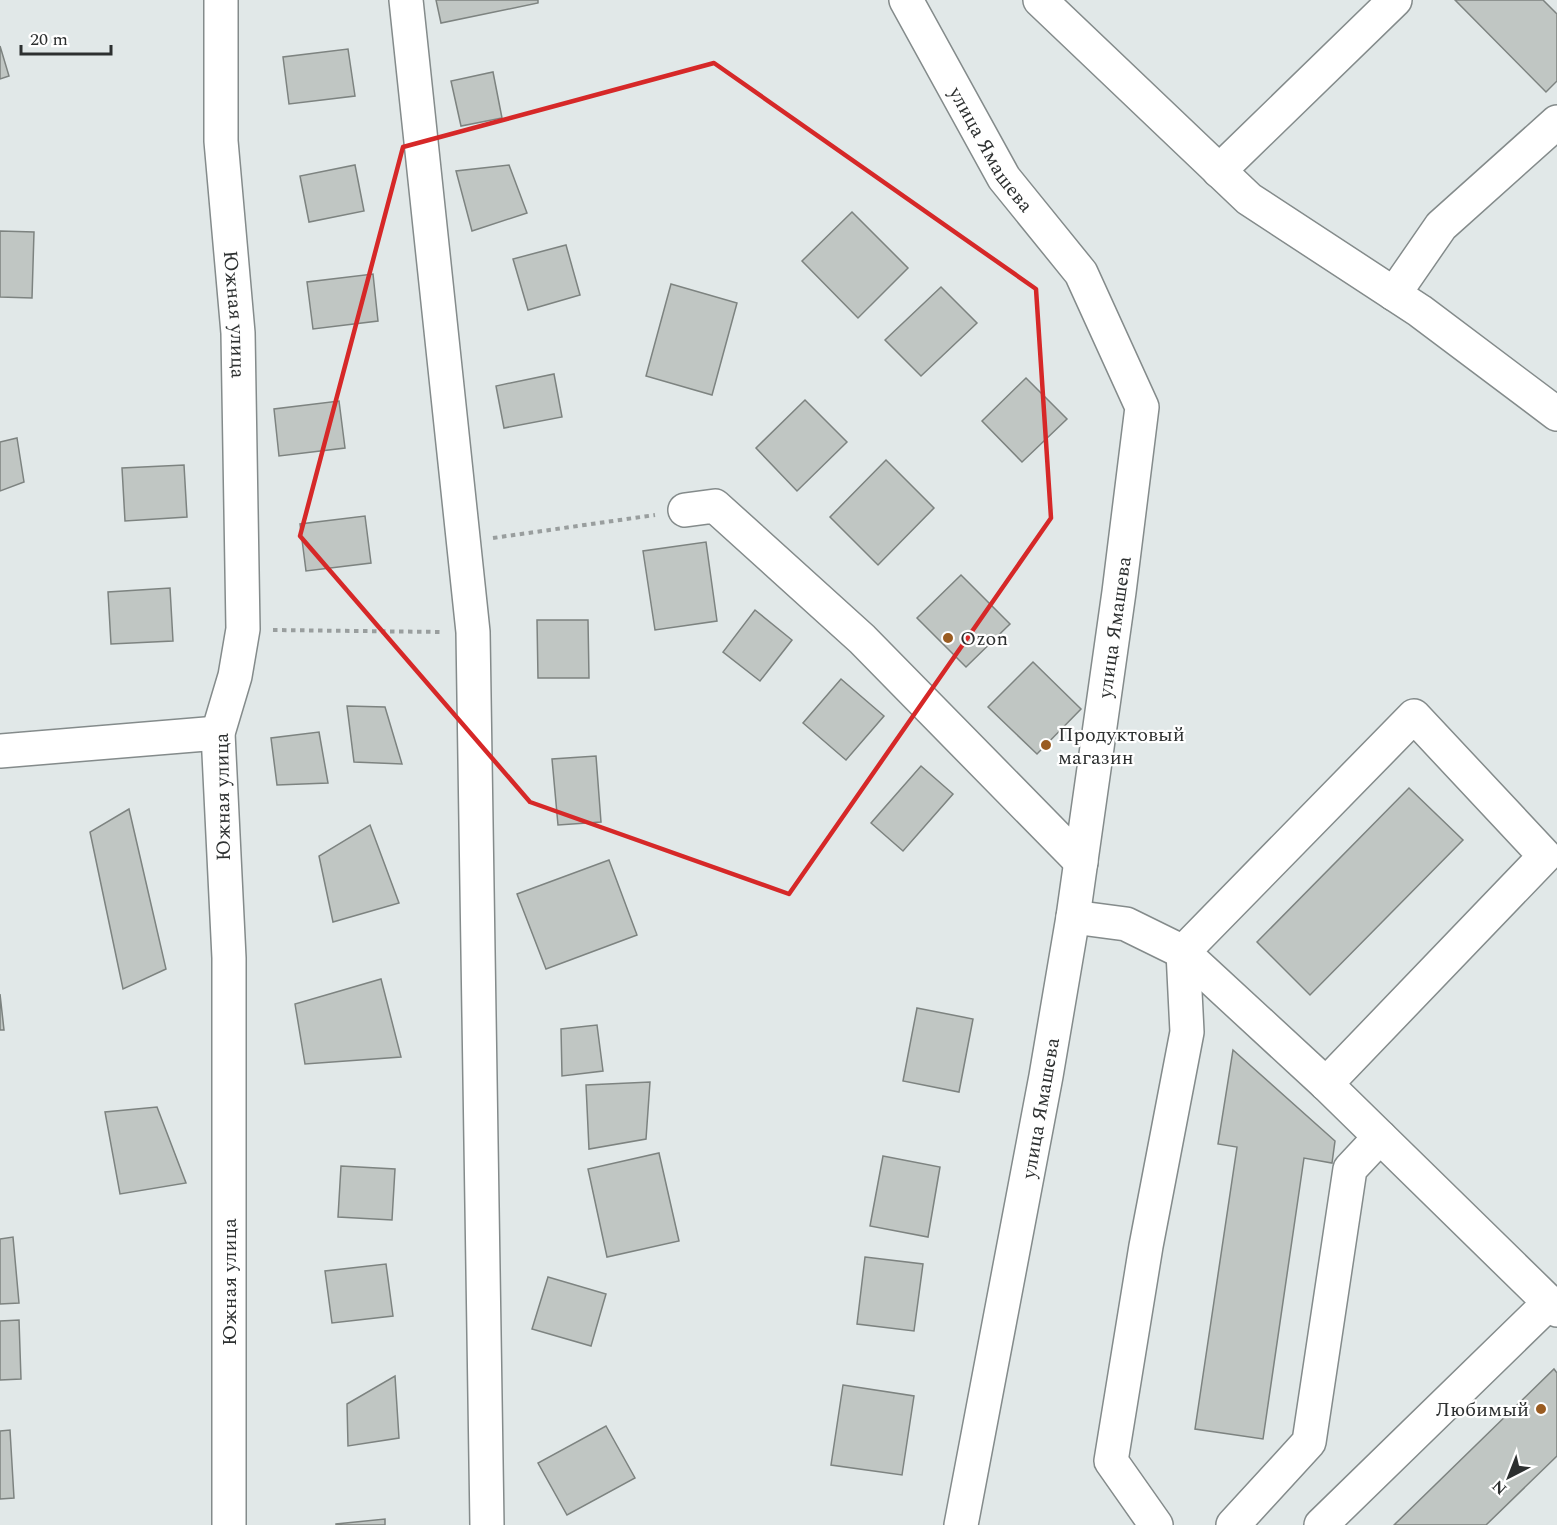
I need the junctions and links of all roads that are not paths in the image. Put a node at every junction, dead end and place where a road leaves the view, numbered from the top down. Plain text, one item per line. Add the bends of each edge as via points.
1 (221, 0) edge
2 (406, 0) edge
3 (906, 0) edge
4 (1040, 0) edge
5 (1395, 0) edge
6 (1557, 122) edge
7 (1220, 171) junction
8 (1394, 294) junction
9 (1557, 414) edge
10 (686, 510) road end
11 (218, 733) junction
12 (0, 750) edge
13 (1080, 862) junction
14 (1073, 916) junction
15 (1183, 952) junction
16 (1326, 1084) junction
17 (1380, 1137) junction
18 (1553, 1306) edge
19 (229, 1525) edge
20 (487, 1525) edge
21 (961, 1525) edge
22 (1156, 1525) edge
23 (1233, 1525) edge
24 (1321, 1525) edge

1 - 11 street, Южная улица via 221,141 238,333 243,629 235,676
2 - 20 street via 473,632
3 - 13 street, улица Ямашева via 1004,178 1081,273 1142,407
4 - 7 street
5 - 7 street
6 - 8 street via 1441,226
7 - 8 street via 1249,199
8 - 9 street
10 - 13 street via 715,507 724,514 862,639
11 - 12 street
11 - 19 street, Южная улица via 229,958
13 - 14 street, улица Ямашева
14 - 15 street via 1126,924
14 - 21 street, улица Ямашева
15 - 16 street
15 - 16 street via 1414,716 1545,856
15 - 22 street via 1187,1032 1146,1246 1111,1461
16 - 17 street
17 - 18 street
17 - 23 street via 1350,1168 1309,1442
18 - 24 street

